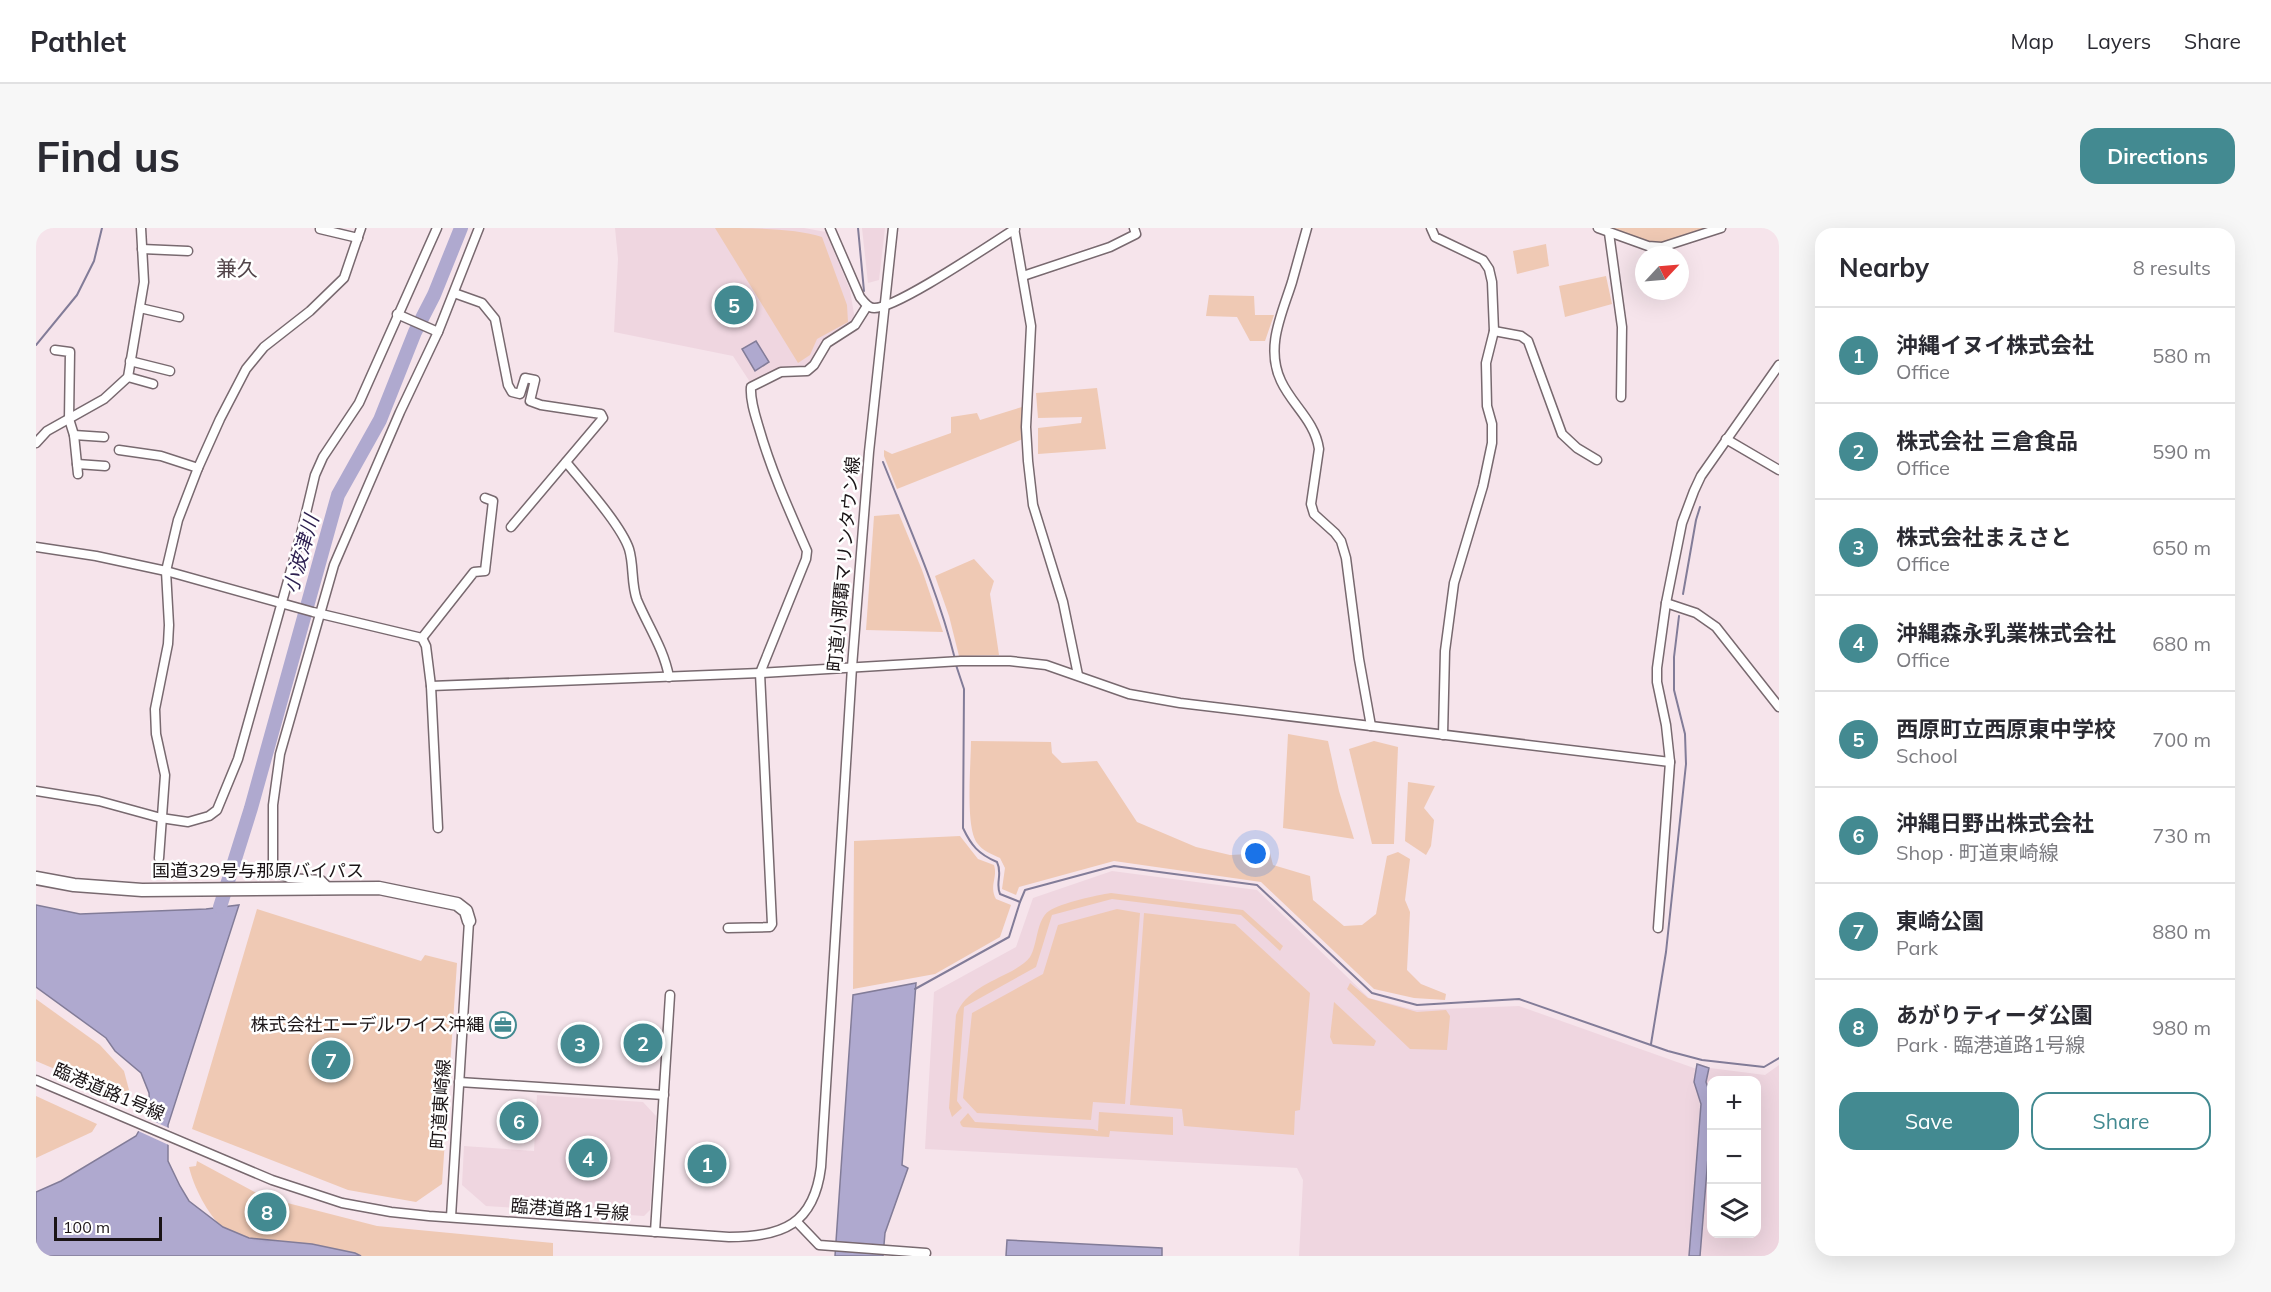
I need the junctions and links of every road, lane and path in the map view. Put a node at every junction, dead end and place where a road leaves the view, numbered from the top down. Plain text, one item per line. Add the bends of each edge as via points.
1 (141, 228) edge
2 (361, 228) edge
3 (437, 228) edge
4 (479, 228) edge
5 (830, 228) edge
6 (893, 228) edge
7 (1134, 228) edge
8 (1307, 228) edge
9 (1431, 228) edge
10 (1598, 228) edge
11 (1720, 228) edge
12 (320, 229) edge
13 (1014, 229) edge
14 (1609, 233) junction
15 (357, 238) junction
16 (142, 249) junction
17 (188, 251) dead end
18 (1023, 276) junction
19 (454, 293) junction
20 (885, 305) junction
21 (867, 306) junction
22 (140, 308) junction
23 (399, 315) junction
24 (179, 317) dead end
25 (435, 330) junction
26 (1494, 331) junction
27 (56, 350) dead end
28 (130, 361) junction
29 (1779, 365) edge
30 (170, 371) dead end
31 (128, 377) junction
32 (153, 384) dead end
33 (1621, 397) dead end
34 (69, 419) junction
35 (74, 435) junction
36 (104, 437) dead end
37 (1726, 439) junction
38 (36, 443) edge
39 (118, 450) dead end
40 (1597, 460) dead end
41 (566, 462) junction
42 (77, 464) junction
43 (105, 466) dead end
44 (198, 468) junction
45 (1779, 470) edge
46 (78, 474) dead end
47 (485, 498) dead end
48 (511, 526) dead end
49 (36, 547) edge
50 (166, 571) junction
51 (1666, 603) junction
52 (284, 604) junction
53 (316, 612) junction
54 (422, 638) junction
55 (852, 668) junction
56 (760, 673) junction
57 (1078, 675) junction
58 (669, 677) junction
59 (431, 686) junction
60 (1779, 706) edge
61 (1371, 726) junction
62 (1443, 735) junction
63 (1670, 762) junction
64 (36, 791) edge
65 (160, 818) junction
66 (438, 828) dead end
67 (159, 858) dead end
68 (36, 878) edge
69 (329, 888) junction
70 (469, 921) joint
71 (728, 928) dead end
72 (1658, 928) dead end
73 (670, 995) dead end
74 (36, 1080) edge
75 (459, 1082) junction
76 (664, 1095) junction
77 (451, 1217) junction
78 (796, 1222) junction
79 (655, 1232) junction
80 (926, 1253) dead end

1 - 16 street
2 - 15 street
3 - 23 street
4 - 19 street
5 - 21 street
6 - 20 street, 町道小那覇マリンタウン線
7 - 18 street via 1136,234 1110,247
8 - 61 street via 1276,329 1274,356 1281,380 1318,440 1311,504 1314,514 1341,541 1346,558
9 - 26 street via 1435,237 1483,260 1489,269
10 - 14 street
11 - 14 street via 1662,247
12 - 15 street
13 - 18 street
13 - 20 street via 914,292
14 - 33 street via 1622,327
15 - 44 street via 344,278 253,359
16 - 17 street
16 - 22 street via 144,282
18 - 57 street via 1031,326 1026,427 1033,504 1064,602
19 - 25 street
19 - 41 street via 482,303 495,319 512,392 520,394 525,378 535,380 530,401 601,414 603,418
20 - 21 street
20 - 55 street, 町道小那覇マリンタウン線
21 - 56 street via 855,325 827,343 807,371 781,372 751,387 766,452 807,551
22 - 24 street
22 - 28 street
23 - 25 street
23 - 52 street via 359,403 315,475
25 - 53 street
26 - 40 street via 1521,336 1528,342 1562,434
26 - 62 street via 1486,363 1492,443 1454,583 1445,651
27 - 34 street via 70,352
28 - 30 street
28 - 31 street
29 - 37 street
31 - 32 street
31 - 34 street via 104,399
34 - 35 street
34 - 38 street via 47,431
35 - 36 street
35 - 42 street
37 - 45 street
37 - 51 street via 1694,491 1682,523
39 - 44 street via 161,456
41 - 48 street
41 - 58 street via 629,548 636,597 666,659
42 - 43 street
42 - 46 street
44 - 50 street via 178,520
47 - 54 street via 494,501 484,571 474,572
49 - 50 street
50 - 52 street
50 - 65 street via 168,644 155,709 165,775
51 - 60 street via 1696,613 1716,627
51 - 63 street via 1657,682
52 - 53 street
52 - 65 street via 238,759 217,810 188,822
53 - 54 street
53 - 69 street via 276,770 272,859 280,874 321,880
54 - 59 street
55 - 56 street
55 - 57 street via 1010,661 1046,665
55 - 78 street, 町道小那覇マリンタウン線 via 821,1167 813,1199
56 - 58 street
56 - 71 street via 772,924
57 - 61 street via 1129,694
58 - 59 street
59 - 66 street
61 - 62 street
62 - 63 street
63 - 72 street
64 - 65 street via 99,801
65 - 67 street
68 - 69 highway, 国道329号与那原バイパス via 101,888
69 - 70 highway, 国道329号与那原バイパス via 379,888 427,897 462,907
70 - 75 street, 町道東崎線
73 - 76 street
74 - 77 street, 臨港道路1号線 via 272,1180 319,1196 380,1210
75 - 76 street
75 - 77 street, 町道東崎線
76 - 79 street
77 - 79 street, 臨港道路1号線
78 - 79 street, 臨港道路1号線 via 760,1236
78 - 80 street via 819,1245

